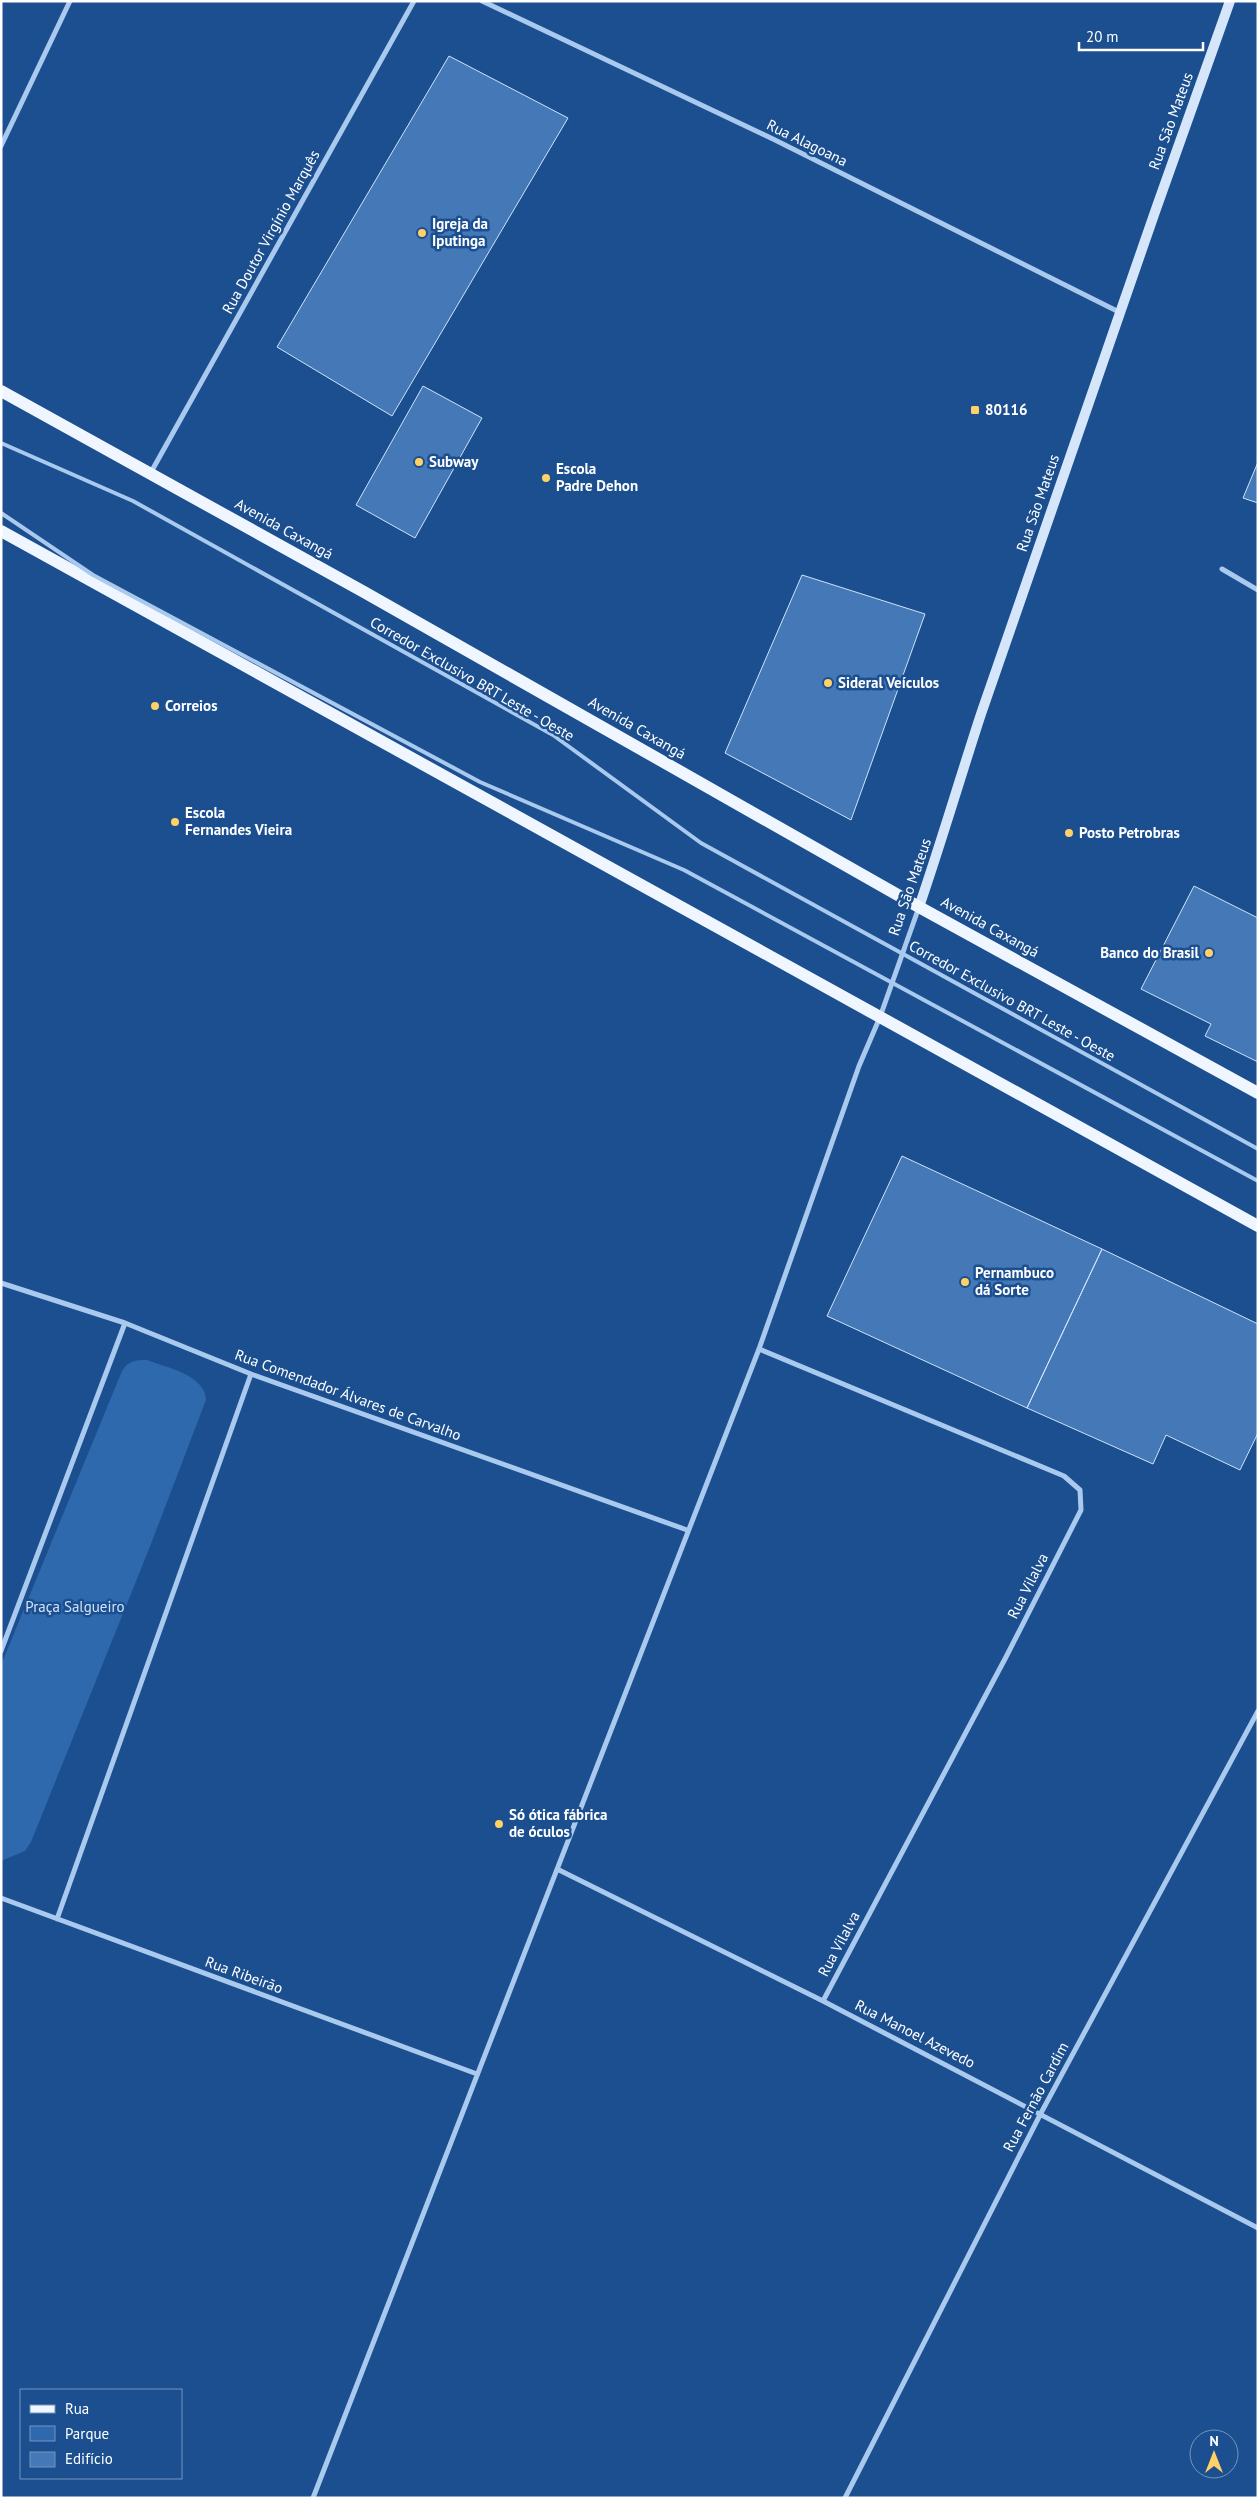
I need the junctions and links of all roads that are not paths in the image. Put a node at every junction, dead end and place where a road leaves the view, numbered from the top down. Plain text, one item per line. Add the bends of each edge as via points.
1 (70, 1) edge
2 (414, 1) edge
3 (482, 1) edge
4 (1230, 1) edge
5 (1, 146) edge
6 (1119, 312) junction
7 (1, 391) edge
8 (1, 443) edge
9 (149, 474) junction
10 (1, 513) edge
11 (1, 531) edge
12 (1222, 569) dead end
13 (1258, 590) edge
14 (919, 907) junction
15 (880, 1017) junction
16 (1258, 1093) edge
17 (1258, 1149) edge
18 (1258, 1181) edge
19 (1258, 1226) edge
20 (1, 1283) edge
21 (125, 1323) junction
22 (759, 1349) junction
23 (251, 1374) junction
24 (687, 1530) junction
25 (1, 1651) edge
26 (1258, 1712) edge
27 (557, 1869) junction
28 (1, 1898) edge
29 (57, 1919) junction
30 (823, 2001) junction
31 (478, 2074) junction
32 (1040, 2113) junction
33 (1258, 2228) edge
34 (314, 2498) edge
35 (845, 2498) edge

1 - 5 street
2 - 9 street, Rua Doutor Virgínio Marquês
3 - 6 street, Rua Alagoana via 775,140
4 - 6 street, Rua São Mateus
6 - 14 street, Rua São Mateus
7 - 9 main road, Avenida Caxangá
8 - 17 lane, Corredor Exclusivo BRT Leste - Oeste, bridge via 133,501 536,725 702,842
9 - 14 main road, Avenida Caxangá via 373,597
10 - 18 lane, bridge via 94,575 480,782 684,870
11 - 15 main road
12 - 13 street
14 - 15 street, Rua São Mateus
14 - 16 main road, Avenida Caxangá
15 - 19 main road
15 - 22 street, Rua São Mateus via 859,1066
20 - 21 street, Rua Comendador Álvares de Carvalho
21 - 23 street, Rua Comendador Álvares de Carvalho
21 - 25 street
22 - 24 street, Rua São Mateus
22 - 30 street, Rua Vilalva via 1064,1476 1080,1490 1081,1510 1068,1536
23 - 24 street, Rua Comendador Álvares de Carvalho
23 - 29 street
24 - 27 street, Rua São Mateus
26 - 32 street, Rua Fernão Cardim
27 - 30 street, Rua Manoel Azevedo
27 - 31 street, Rua São Mateus
28 - 29 street, Rua Ribeirão
29 - 31 street, Rua Ribeirão
30 - 32 street, Rua Manoel Azevedo
31 - 34 street, Rua São Mateus
32 - 33 street, Rua Manoel Azevedo
32 - 35 street, Rua Fernão Cardim

